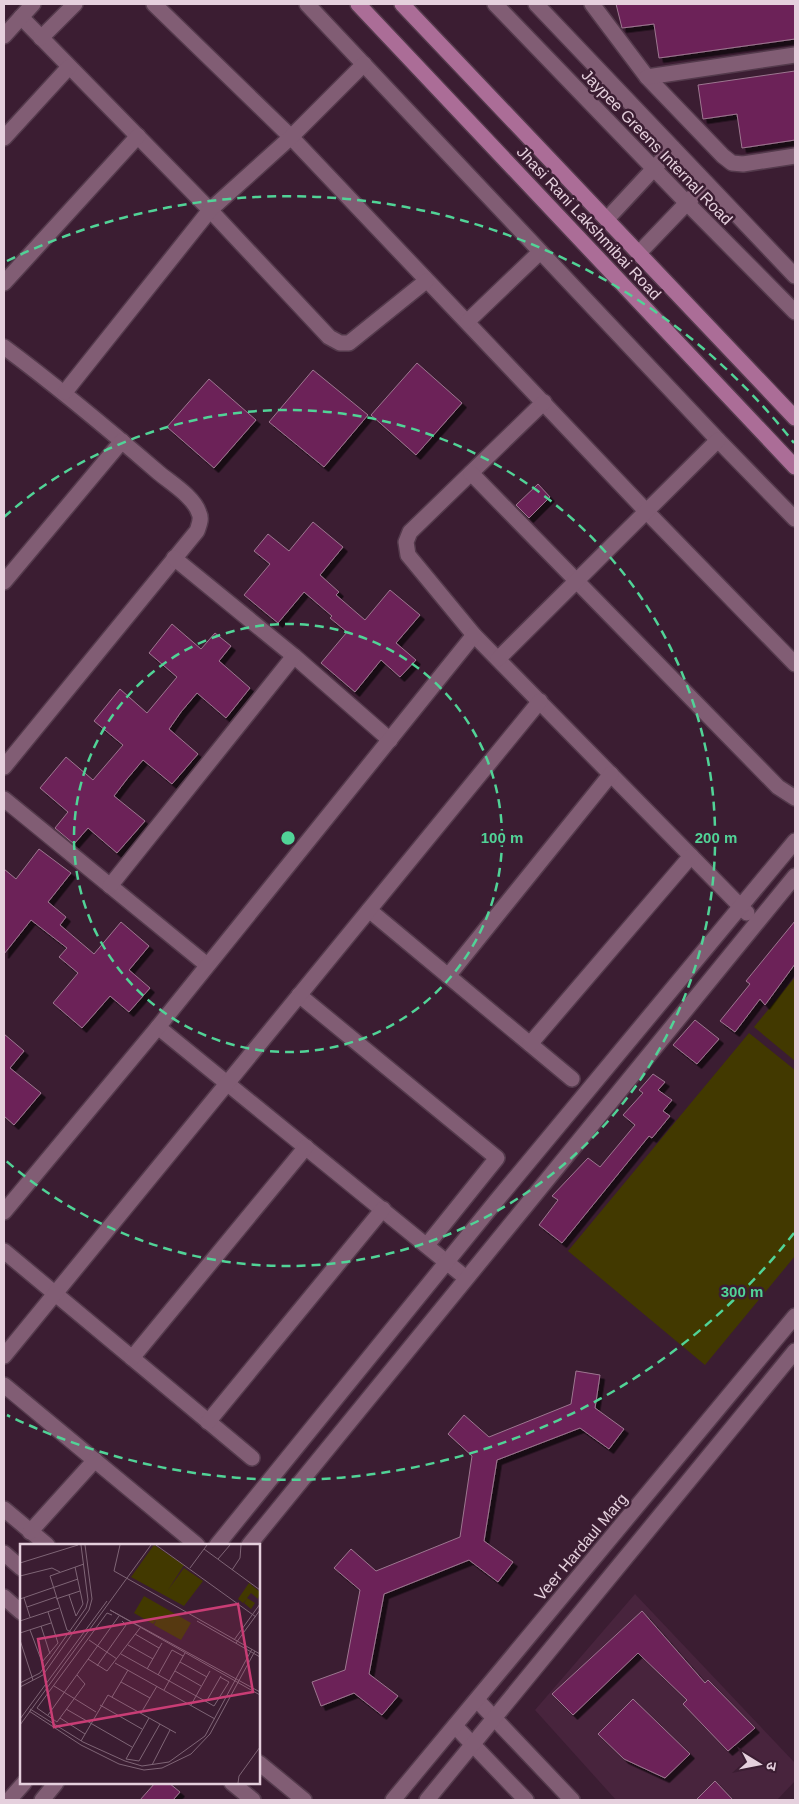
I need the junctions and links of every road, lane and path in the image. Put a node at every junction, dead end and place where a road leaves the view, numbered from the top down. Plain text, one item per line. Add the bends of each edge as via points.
1 (33, 4) edge
2 (75, 4) edge
3 (154, 4) edge
4 (307, 4) edge
5 (358, 4) edge
6 (402, 4) edge
7 (496, 4) edge
8 (536, 4) edge
9 (592, 4) edge
10 (21, 17) junction
11 (4, 36) edge
12 (41, 38) junction
13 (795, 55) edge
14 (364, 64) junction
15 (70, 67) junction
16 (647, 76) junction
17 (138, 136) junction
18 (291, 137) junction
19 (4, 138) edge
20 (673, 148) junction
21 (795, 156) edge
22 (654, 169) junction
23 (706, 183) junction
24 (687, 204) junction
25 (210, 210) junction
26 (607, 219) junction
27 (540, 252) junction
28 (639, 253) junction
29 (795, 276) edge
30 (426, 281) junction
31 (4, 284) edge
32 (795, 312) edge
33 (468, 321) junction
34 (4, 347) edge
35 (65, 392) junction
36 (544, 402) junction
37 (795, 418) edge
38 (718, 440) junction
39 (122, 441) junction
40 (795, 467) edge
41 (471, 473) junction
42 (646, 512) junction
43 (795, 519) edge
44 (174, 558) junction
45 (575, 580) junction
46 (4, 582) edge
47 (474, 635) junction
48 (294, 656) junction
49 (498, 659) junction
50 (795, 664) edge
51 (540, 701) junction
52 (390, 740) junction
53 (4, 767) edge
54 (611, 774) junction
55 (795, 798) edge
56 (4, 799) edge
57 (795, 841) edge
58 (691, 856) junction
59 (795, 876) edge
60 (110, 886) junction
61 (741, 907) junction
62 (369, 910) junction
63 (757, 922) junction
64 (207, 965) junction
65 (448, 976) junction
66 (299, 995) junction
67 (158, 1027) junction
68 (530, 1044) junction
69 (572, 1079) dead end
70 (227, 1083) junction
71 (306, 1147) junction
72 (383, 1209) junction
73 (4, 1212) edge
74 (428, 1245) junction
75 (4, 1251) edge
76 (446, 1262) junction
77 (466, 1278) junction
78 (54, 1294) junction
79 (795, 1316) edge
80 (795, 1351) edge
81 (4, 1356) edge
82 (132, 1358) junction
83 (4, 1385) edge
84 (208, 1422) junction
85 (252, 1458) dead end
86 (95, 1460) junction
87 (4, 1509) edge
88 (30, 1532) junction
89 (189, 1543) edge
90 (46, 1544) edge
91 (218, 1544) edge
92 (250, 1544) edge
93 (4, 1553) edge
94 (20, 1567) edge
95 (4, 1598) edge
96 (20, 1611) edge
97 (477, 1700) junction
98 (494, 1719) junction
99 (455, 1726) junction
100 (473, 1745) junction
101 (260, 1764) edge
102 (23, 1784) edge
103 (55, 1784) edge
104 (233, 1784) edge
105 (9, 1800) edge
106 (42, 1800) edge
107 (254, 1800) edge
108 (304, 1800) edge
109 (393, 1800) edge
110 (428, 1800) edge
111 (526, 1800) edge
112 (572, 1800) edge

1 - 10 street
2 - 12 street
3 - 18 street
4 - 14 street
5 - 40 main road, Jhasi Rani Lakshmibai Road
6 - 26 main road, Jhasi Rani Lakshmibai Road
7 - 22 street, Jaypee Greens Internal Road
8 - 20 street, Jaypee Greens Internal Road
9 - 16 street
10 - 11 street
10 - 12 street
12 - 15 street
13 - 16 street
14 - 18 street
14 - 27 street
15 - 17 street
15 - 19 street
16 - 21 street via 732,163
17 - 25 street
17 - 31 street
18 - 25 street
18 - 30 street
20 - 22 street
20 - 23 street, Jaypee Greens Internal Road
22 - 24 street, Jaypee Greens Internal Road
22 - 26 street
23 - 24 street
23 - 29 street, Jaypee Greens Internal Road
24 - 28 street
24 - 32 street, Jaypee Greens Internal Road
25 - 30 street via 329,337 340,343 348,343 358,337
25 - 35 street
26 - 28 main road, Jhasi Rani Lakshmibai Road
27 - 33 street
27 - 38 street
28 - 37 main road, Jhasi Rani Lakshmibai Road
30 - 33 street
33 - 36 street
34 - 35 street
35 - 39 street
36 - 41 street
36 - 42 street
38 - 42 street
38 - 43 street
39 - 44 street via 189,499 199,512 197,531
39 - 46 street
41 - 45 street
41 - 47 street via 410,532 406,542 408,554 416,566
42 - 45 street
42 - 50 street
44 - 48 street
44 - 53 street
45 - 49 street
45 - 55 street via 778,787
47 - 49 street
47 - 52 street
48 - 52 street
48 - 60 street
49 - 51 street
51 - 54 street
51 - 62 street
52 - 64 street
54 - 58 street
54 - 65 street
56 - 60 street
57 - 61 street
58 - 61 street
58 - 68 street
59 - 63 street
60 - 64 street
61 - 63 street
61 - 76 street
62 - 65 street
62 - 66 street
63 - 77 street
64 - 67 street
65 - 68 street
66 - 70 street
66 - 74 street via 497,1158
67 - 70 street
67 - 73 street
68 - 69 street
70 - 71 street
70 - 78 street
71 - 72 street
71 - 82 street
72 - 74 street
72 - 84 street
74 - 76 street
75 - 78 street
76 - 77 street
76 - 91 street
77 - 92 street
78 - 81 street
78 - 82 street
79 - 97 street, Veer Hardaul Marg
80 - 98 street
82 - 84 street
83 - 86 street
84 - 85 street
86 - 88 street
86 - 89 street
87 - 88 street
88 - 90 street
93 - 94 street
95 - 96 street
97 - 98 street
97 - 99 street, Veer Hardaul Marg
98 - 100 street
98 - 112 street
99 - 100 street
99 - 109 street, Veer Hardaul Marg
100 - 110 street
100 - 111 street
101 - 108 street
102 - 105 street
103 - 106 street
104 - 107 street

